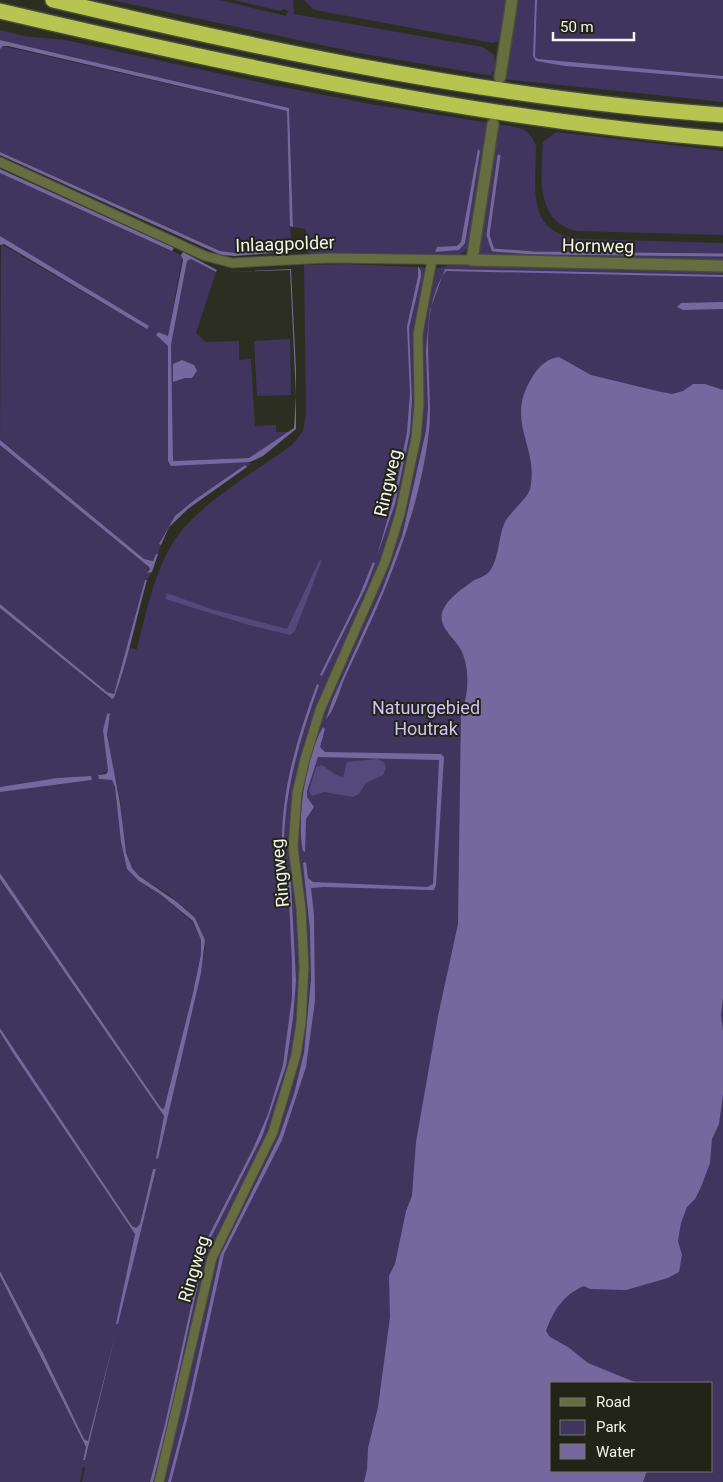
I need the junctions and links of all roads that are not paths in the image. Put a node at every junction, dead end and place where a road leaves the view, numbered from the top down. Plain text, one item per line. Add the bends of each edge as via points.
1 (53, 0) edge
2 (512, 0) edge
3 (0, 11) edge
4 (500, 77) dead end
5 (723, 115) edge
6 (493, 124) dead end
7 (723, 139) edge
8 (0, 162) edge
9 (432, 260) junction
10 (472, 260) junction
11 (723, 266) edge
12 (159, 1482) edge

1 - 5 highway via 308,56 460,83 539,96
2 - 4 street
3 - 7 highway via 150,46 436,102 580,124
6 - 10 street
8 - 9 street, Inlaagpolder via 224,262 329,258
9 - 10 street, Inlaagpolder
9 - 12 street, Ringweg via 418,334 417,428 400,514 385,562 320,710 297,793 293,847 301,909 304,974 296,1056 270,1139 212,1258
10 - 11 street, Hornweg

